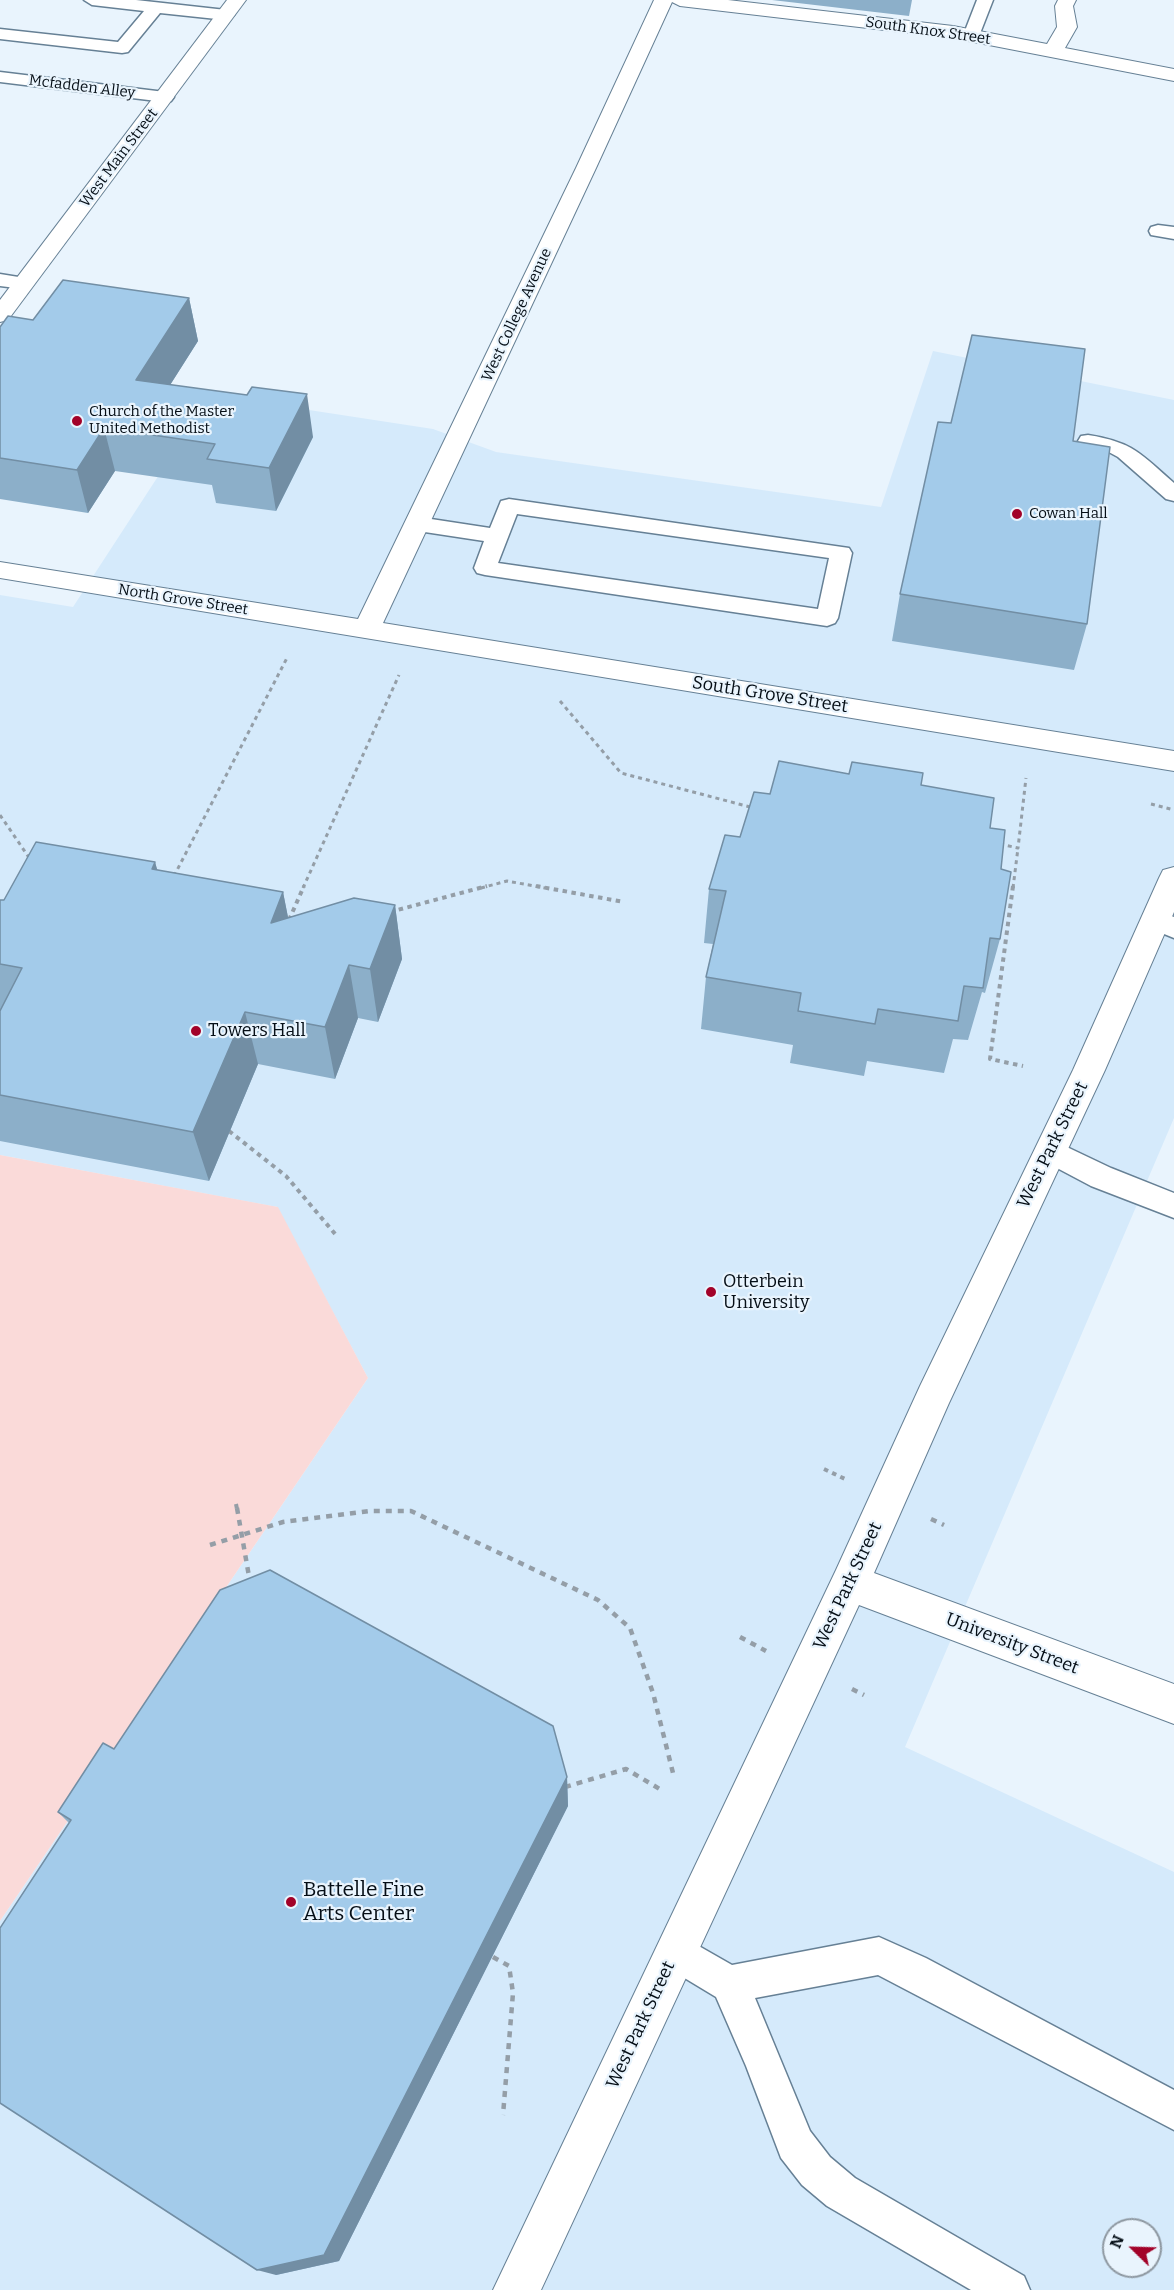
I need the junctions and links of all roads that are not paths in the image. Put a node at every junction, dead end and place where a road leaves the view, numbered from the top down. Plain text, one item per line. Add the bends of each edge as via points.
1 (92, 0) edge
2 (663, 0) edge
3 (680, 0) edge
4 (985, 0) edge
5 (1067, 0) edge
6 (156, 7) junction
7 (232, 7) edge
8 (0, 34) edge
9 (971, 36) junction
10 (1053, 51) junction
11 (1174, 75) edge
12 (0, 78) edge
13 (165, 97) junction
14 (0, 280) edge
15 (24, 283) junction
16 (0, 315) edge
17 (1088, 441) edge
18 (1174, 494) edge
19 (418, 524) junction
20 (498, 536) junction
21 (0, 570) edge
22 (367, 629) junction
23 (1174, 761) edge
24 (1174, 878) edge
25 (1165, 924) edge
26 (1050, 1151) junction
27 (1174, 1206) edge
28 (850, 1583) junction
29 (1174, 1704) edge
30 (676, 1952) junction
31 (729, 1984) junction
32 (1174, 2111) edge
33 (517, 2290) edge
34 (1010, 2290) edge

1 - 6 lane
2 - 19 street, West College Avenue
3 - 9 street, South Knox Street
4 - 9 lane
5 - 10 street via 1067,27
6 - 7 lane
6 - 8 lane via 122,48
7 - 13 street, West Main Street
9 - 10 street, South Knox Street
10 - 11 street, South Knox Street
12 - 13 lane, Mcfadden Alley
13 - 15 street, West Main Street
14 - 15 lane
15 - 16 street, West Main Street
17 - 18 lane via 1125,452
19 - 20 lane
19 - 22 street, West College Avenue
20 - 20 lane via 485,568 827,618 841,553 510,506
21 - 22 street, North Grove Street
22 - 23 street, South Grove Street
24 - 25 street, West Park Street
25 - 26 street, West Park Street
26 - 27 lane via 1101,1177
26 - 28 street, West Park Street
28 - 29 street, University Street
28 - 30 street, West Park Street
30 - 31 lane
30 - 33 street, West Park Street
31 - 32 lane via 879,1956
31 - 34 lane via 795,2144 816,2171 841,2193

